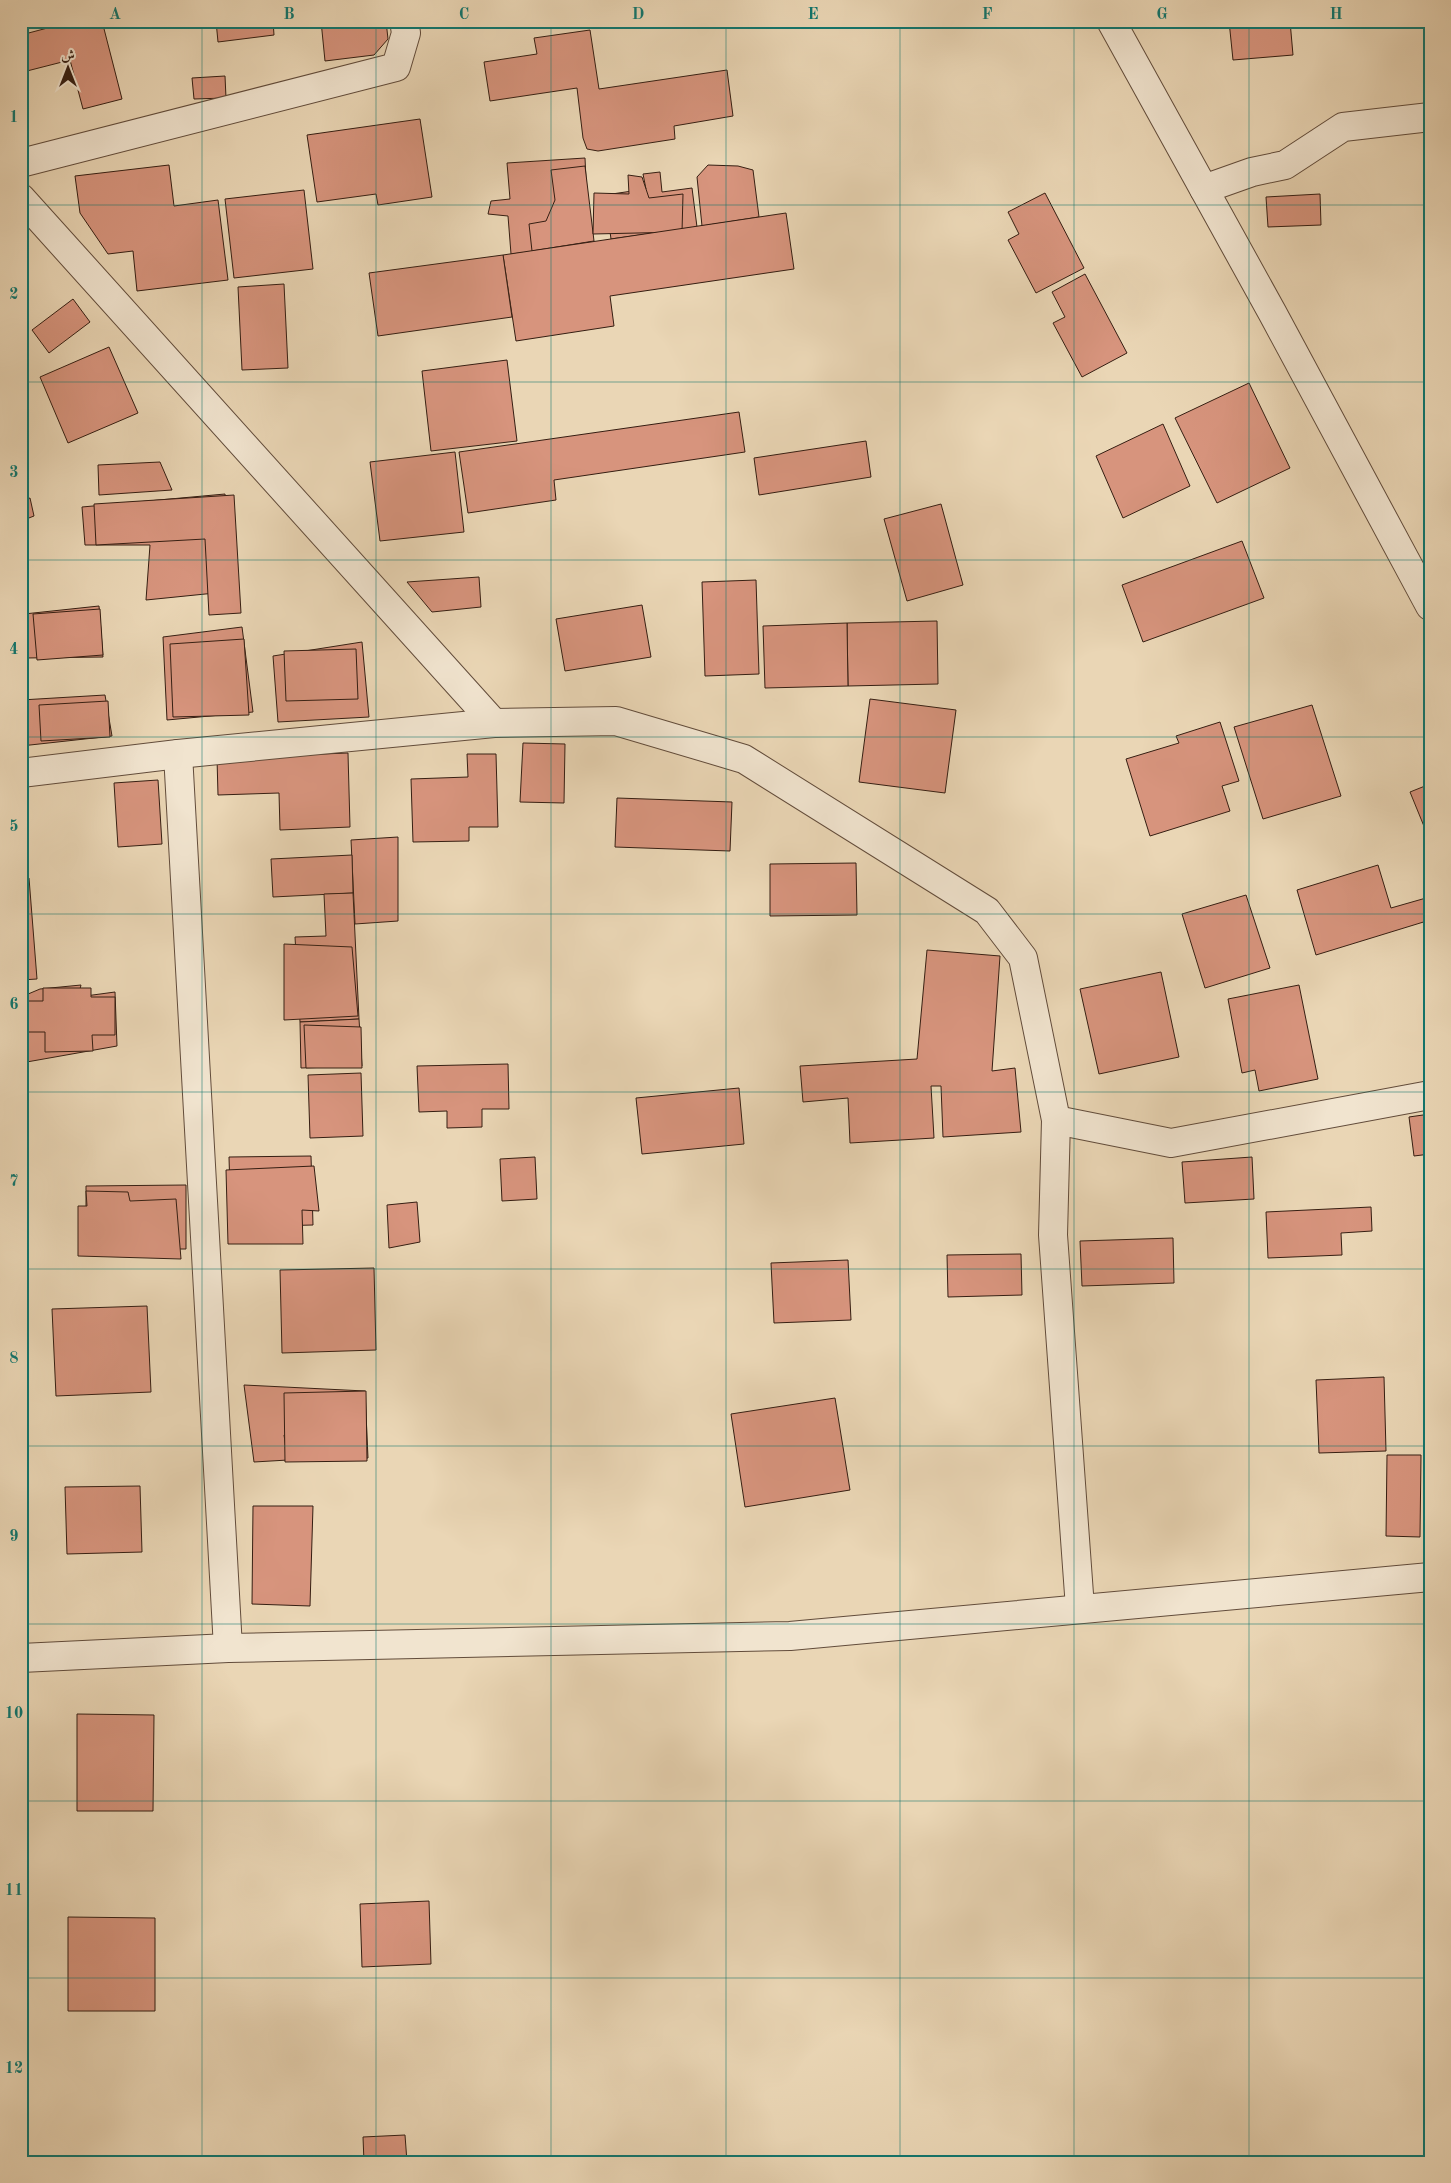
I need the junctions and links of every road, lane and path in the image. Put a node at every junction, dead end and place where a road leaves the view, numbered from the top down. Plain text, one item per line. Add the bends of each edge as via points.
1 (404, 21) edge
2 (1111, 21) edge
3 (1430, 116) edge
4 (21, 163) edge
5 (1204, 189) junction
6 (21, 198) edge
7 (1430, 606) edge
8 (494, 723) junction
9 (178, 754) junction
10 (21, 773) edge
11 (1430, 1095) edge
12 (1056, 1120) junction
13 (1430, 1577) edge
14 (1080, 1608) junction
15 (228, 1648) junction
16 (21, 1658) edge

1 - 4 street via 406,33 396,67
2 - 5 street
3 - 5 street via 1344,127 1285,165 1252,172
5 - 7 street
6 - 8 street
8 - 9 street
8 - 12 street via 616,721 744,759 987,911 1023,958
9 - 10 street
9 - 15 street
11 - 12 street via 1171,1143
12 - 14 street via 1053,1235
13 - 14 street
14 - 15 street via 790,1636
15 - 16 street

